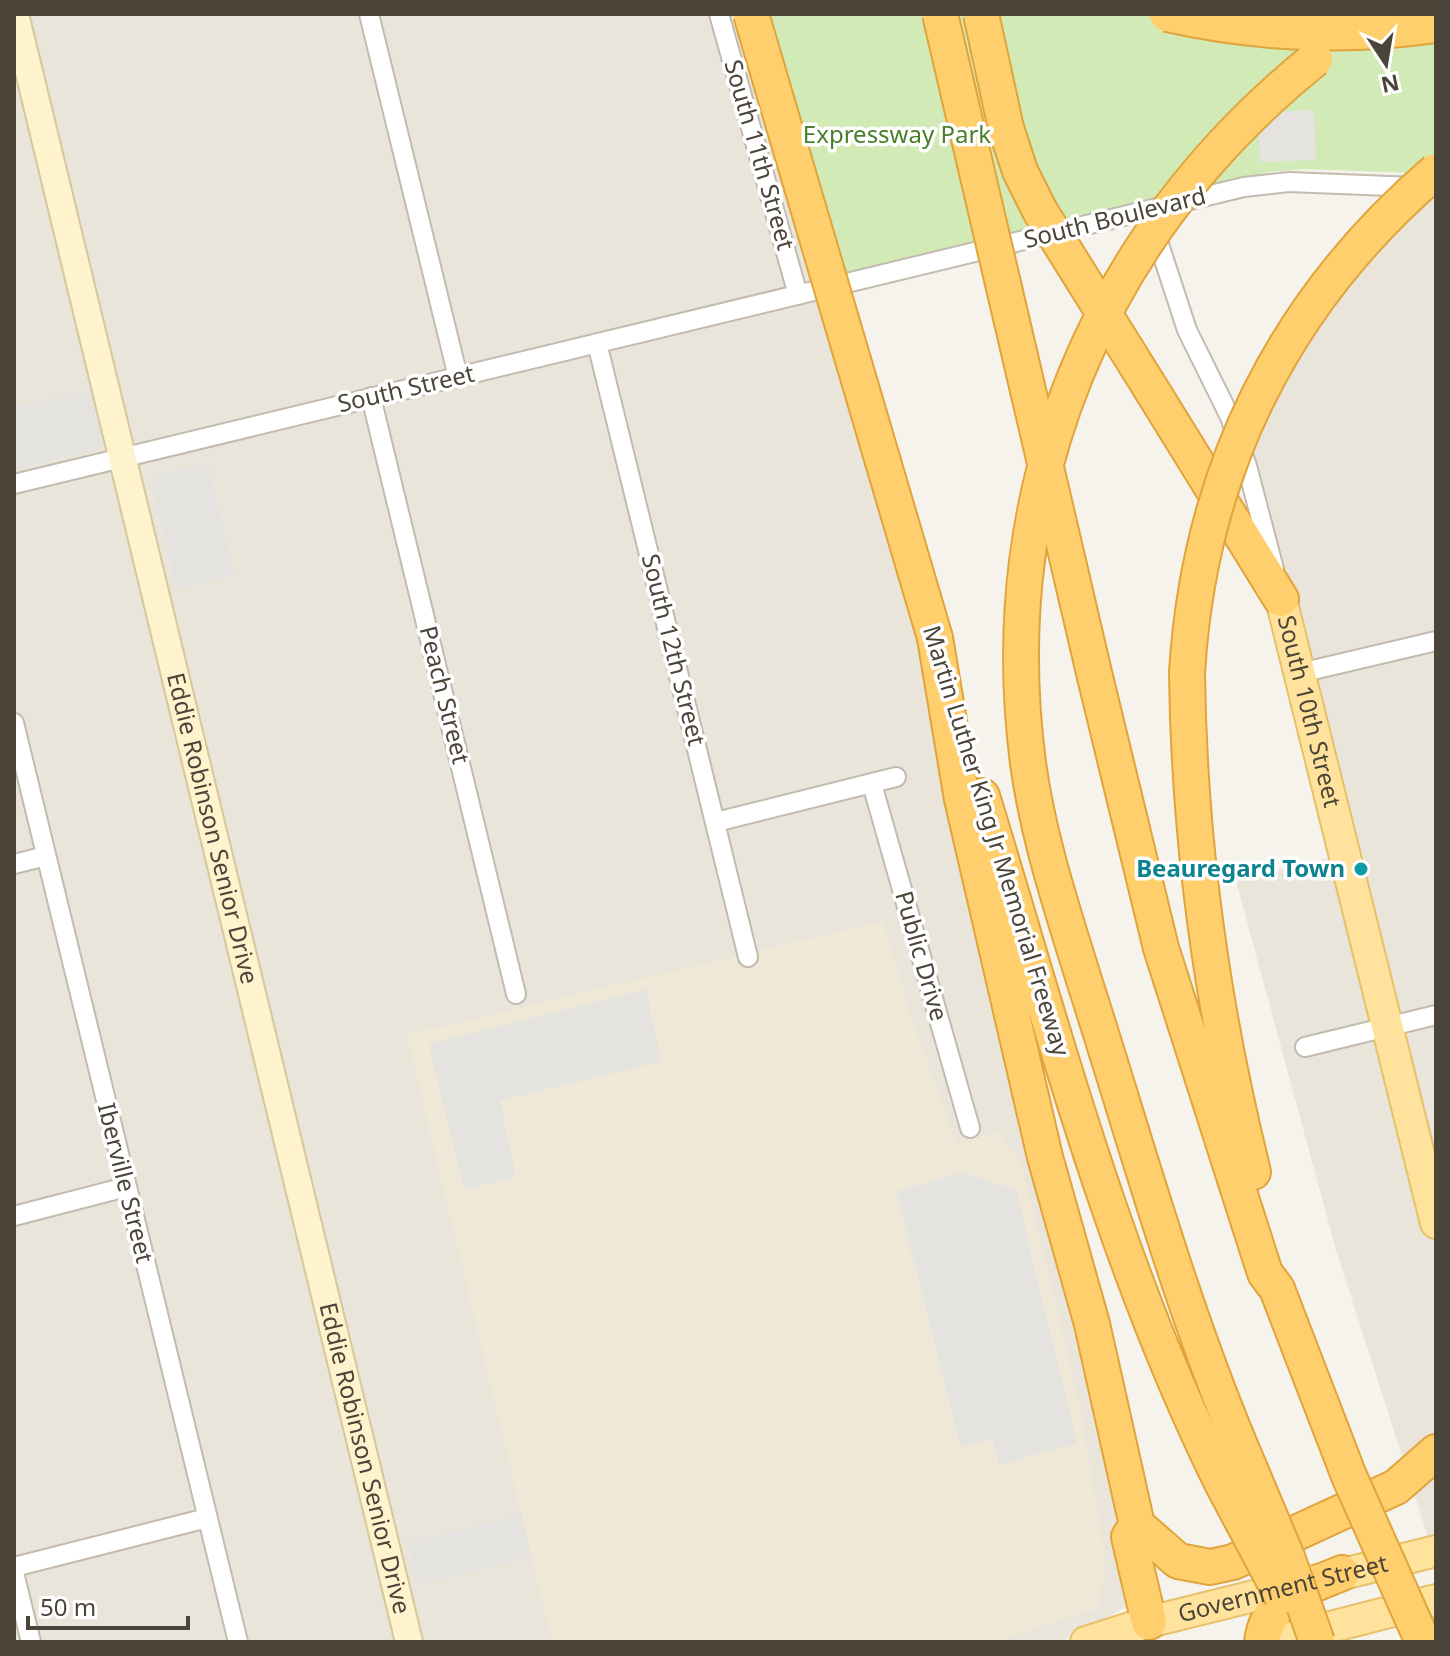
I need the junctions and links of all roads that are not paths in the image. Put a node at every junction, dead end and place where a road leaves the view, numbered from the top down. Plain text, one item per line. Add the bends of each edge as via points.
1 (15, 14) edge
2 (369, 14) edge
3 (719, 14) edge
4 (751, 14) edge
5 (940, 14) edge
6 (981, 14) edge
7 (1167, 14) edge
8 (1384, 14) edge
9 (1436, 25) edge
10 (1436, 171) edge
11 (1436, 186) edge
12 (1150, 209) junction
13 (798, 295) junction
14 (597, 343) junction
15 (458, 377) junction
16 (371, 397) junction
17 (121, 458) junction
18 (14, 484) edge
19 (1281, 599) junction
20 (1436, 641) edge
21 (1300, 673) junction
22 (14, 723) edge
23 (896, 777) dead end
24 (872, 784) junction
25 (972, 797) junction
26 (716, 822) junction
27 (46, 856) junction
28 (14, 864) edge
29 (748, 957) dead end
30 (516, 994) dead end
31 (1436, 1015) edge
32 (1388, 1027) junction
33 (1305, 1047) dead end
34 (970, 1128) dead end
35 (126, 1187) junction
36 (14, 1216) edge
37 (1436, 1223) edge
38 (1273, 1277) junction
39 (1436, 1452) edge
40 (1236, 1476) junction
41 (207, 1518) junction
42 (1137, 1525) junction
43 (1436, 1551) edge
44 (14, 1567) edge
45 (14, 1573) edge
46 (1342, 1573) junction
47 (1436, 1600) edge
48 (1151, 1632) edge
49 (31, 1642) edge
50 (238, 1642) edge
51 (409, 1642) edge
52 (1086, 1642) edge
53 (1262, 1642) edge
54 (1272, 1642) edge
55 (1308, 1642) edge
56 (1317, 1642) edge
57 (1423, 1642) edge

1 - 17 street, Eddie Robinson Senior Drive
2 - 15 street
3 - 13 street, South 11th Street
4 - 25 highway, Martin Luther King Jr Memorial Freeway, bridge via 935,638
5 - 38 highway, bridge via 1161,948
6 - 19 highway, bridge via 1006,128 1040,211
7 - 9 highway, bridge via 1289,32
8 - 40 highway, bridge via 1292,77 1228,138 1155,226 1094,330 1046,458 1023,579 1024,716 1043,837 1163,1240 1209,1372
10 - 38 highway, bridge via 1331,278 1286,344 1234,448 1210,522 1194,599 1187,673 1191,792 1207,948
11 - 12 street, South Boulevard via 1269,184
12 - 13 street, South Boulevard
12 - 19 street, South 10th Street via 1171,289 1247,466
13 - 14 street, South Street
14 - 15 street, South Street
14 - 26 street, South 12th Street
15 - 16 street, South Street
16 - 17 street, South Street
16 - 30 street, Peach Street
17 - 18 street, South Street
17 - 51 street, Eddie Robinson Senior Drive
19 - 21 main road, South 10th Street
20 - 21 street
21 - 32 main road, South 10th Street
22 - 27 street, Iberville Street
23 - 24 street
24 - 26 street
24 - 34 street, Public Drive
25 - 40 highway, Martin Luther King Jr Memorial Freeway via 1117,1232 1175,1380
25 - 42 highway via 1045,1157 1092,1324
26 - 29 street, South 12th Street
27 - 28 street
27 - 35 street, Iberville Street
31 - 32 street
32 - 33 street
32 - 37 main road, South 10th Street
35 - 36 street
35 - 41 street, Iberville Street
38 - 57 highway, bridge via 1349,1476
39 - 42 highway via 1396,1487 1233,1562 1210,1567 1178,1561
40 - 55 highway, Martin Luther King Jr Memorial Freeway, bridge
40 - 56 highway, bridge via 1287,1557
41 - 44 street
41 - 50 street, Iberville Street
42 - 48 highway via 1129,1537
43 - 46 main road, Government Street
45 - 49 street
46 - 48 main road, Government Street
46 - 53 highway via 1283,1600 1268,1618
47 - 54 main road, Government Street
48 - 52 main road, Government Street

